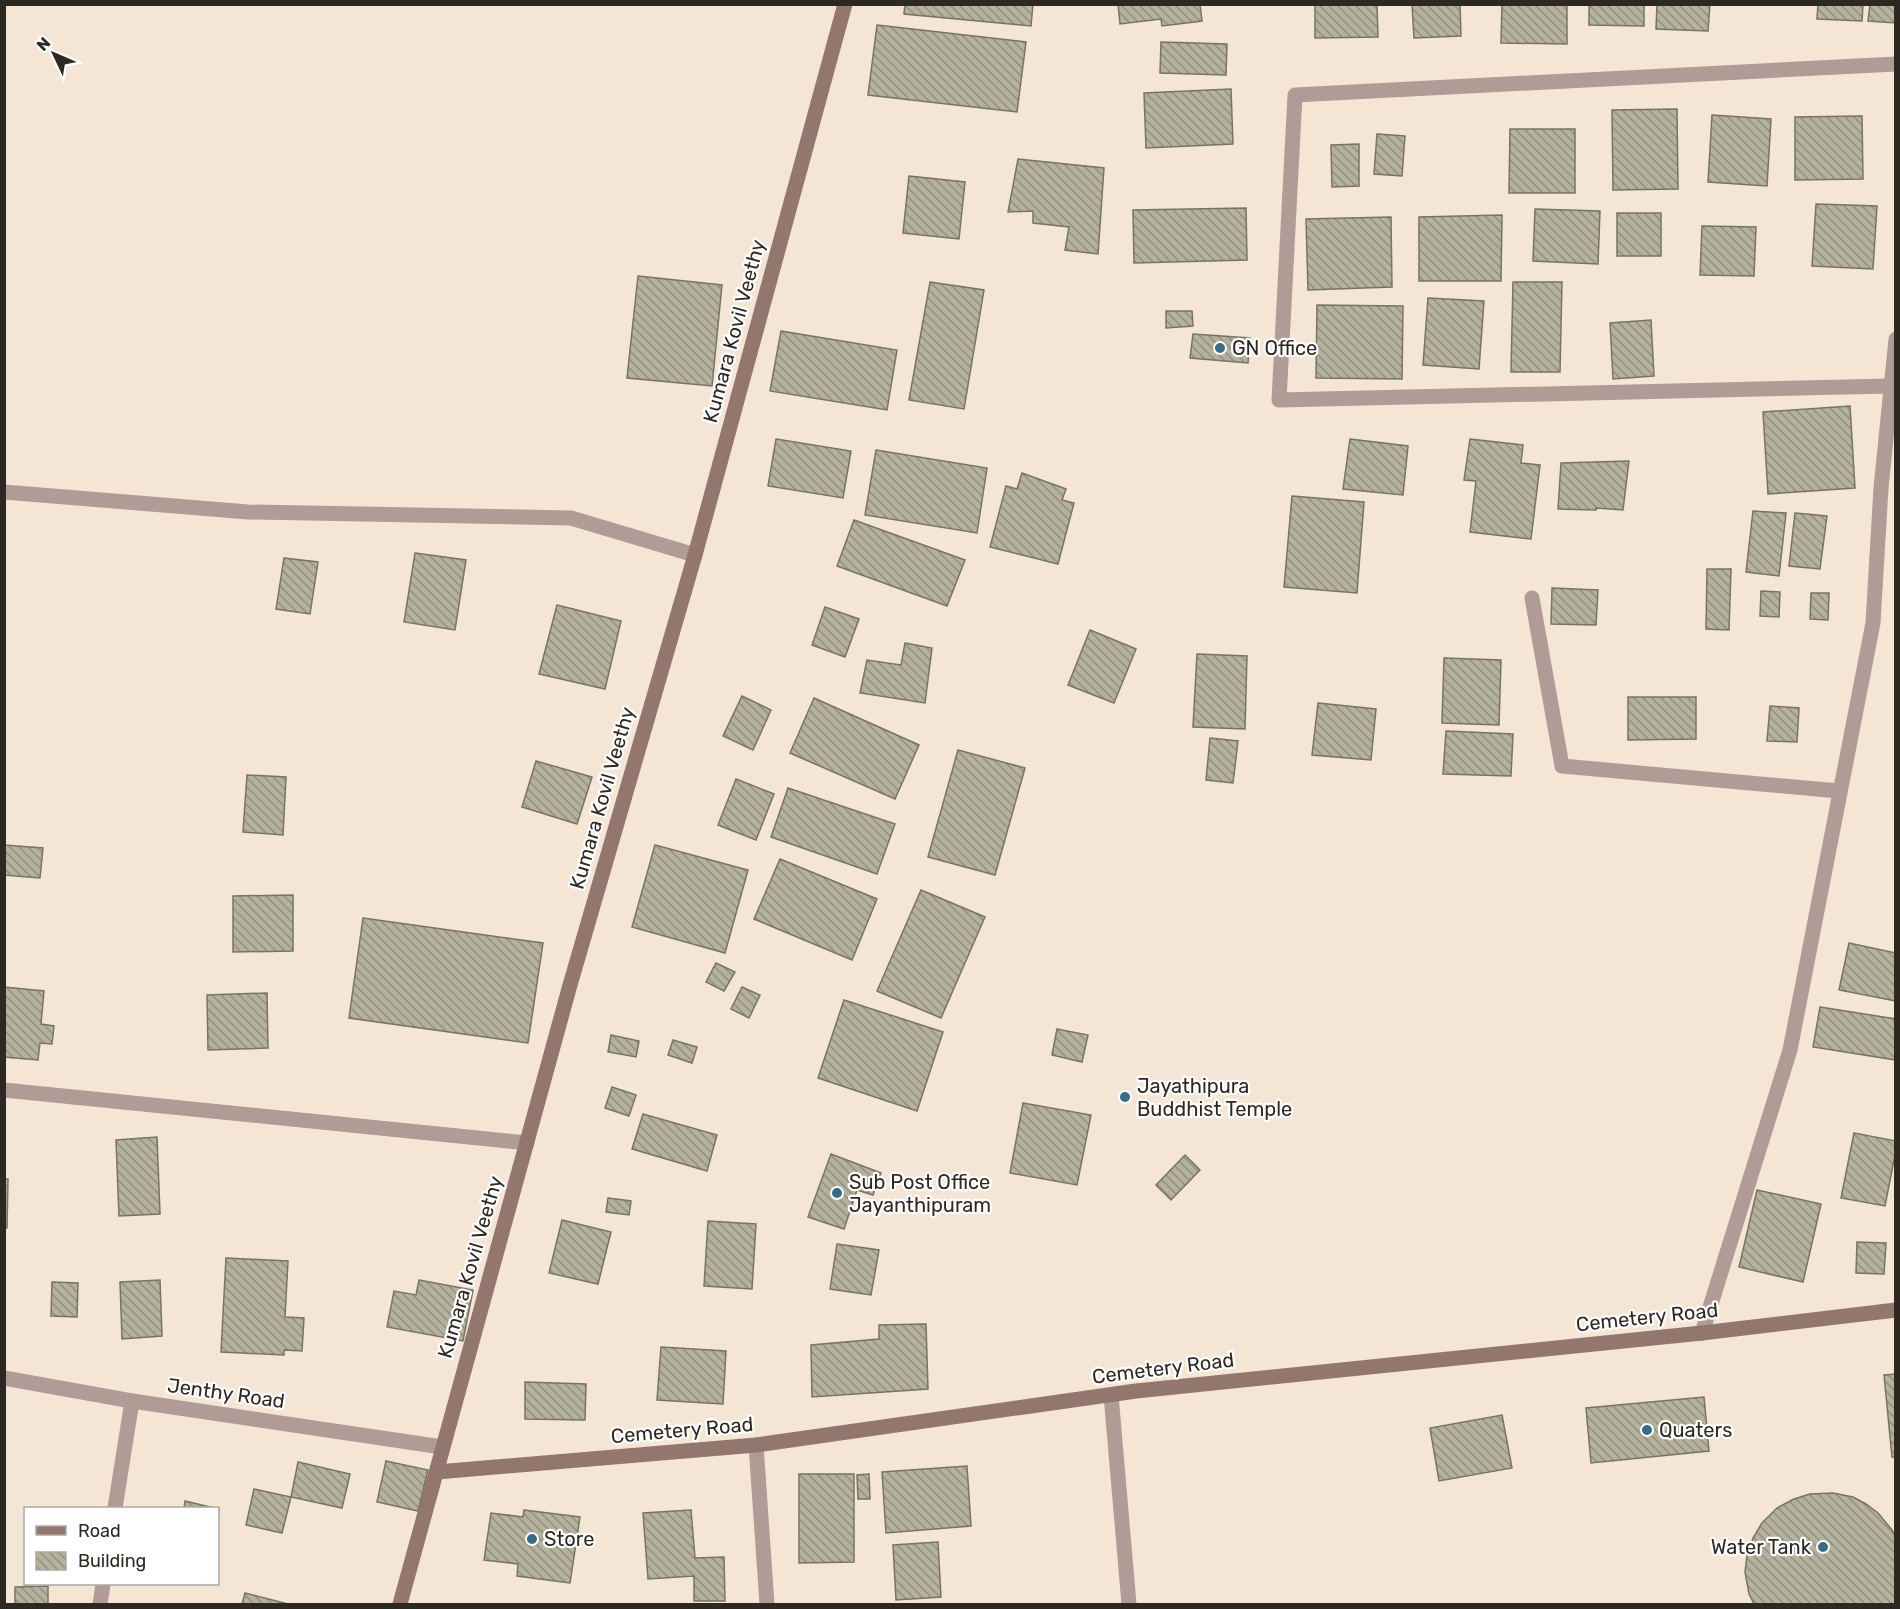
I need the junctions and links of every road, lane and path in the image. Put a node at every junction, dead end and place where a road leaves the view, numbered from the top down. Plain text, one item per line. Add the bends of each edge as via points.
1 (846, 4) edge
2 (1896, 64) edge
3 (1896, 339) edge
4 (1891, 386) junction
5 (1888, 487) edge
6 (4, 492) edge
7 (695, 555) junction
8 (1532, 598) dead end
9 (1839, 791) junction
10 (4, 1090) edge
11 (526, 1143) junction
12 (1896, 1310) edge
13 (1702, 1333) junction
14 (4, 1378) edge
15 (1111, 1395) junction
16 (132, 1401) junction
17 (756, 1445) junction
18 (442, 1447) junction
19 (437, 1472) junction
20 (115, 1507) edge
21 (103, 1585) edge
22 (100, 1605) edge
23 (400, 1605) edge
24 (767, 1605) edge
25 (1129, 1605) edge

1 - 7 main road, Kumara Kovil Veethy
2 - 4 street via 1295,95 1279,400
3 - 4 street
4 - 5 street
5 - 9 street via 1873,623
6 - 7 street via 248,512 571,518
7 - 11 main road, Kumara Kovil Veethy
8 - 9 street via 1562,765
9 - 13 street via 1790,1050
10 - 11 street
11 - 18 main road, Kumara Kovil Veethy
12 - 13 main road, Cemetery Road
13 - 15 main road, Cemetery Road
14 - 16 street, Jenthy Road
15 - 17 main road, Cemetery Road
15 - 25 street
16 - 18 street, Jenthy Road
16 - 20 street
17 - 19 main road, Cemetery Road
17 - 24 street
18 - 19 main road, Kumara Kovil Veethy
19 - 23 main road, Kumara Kovil Veethy
21 - 22 street

